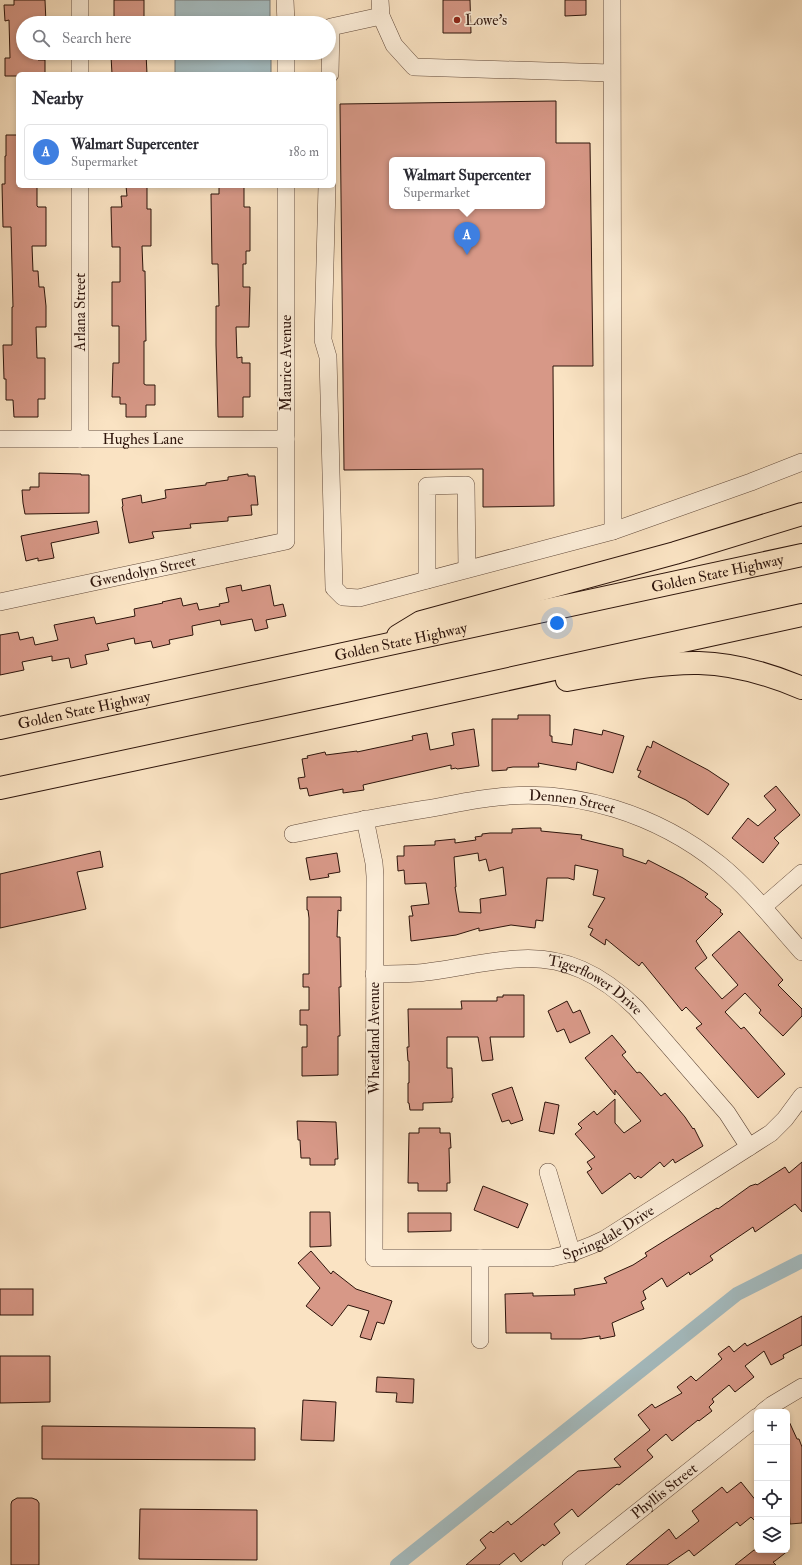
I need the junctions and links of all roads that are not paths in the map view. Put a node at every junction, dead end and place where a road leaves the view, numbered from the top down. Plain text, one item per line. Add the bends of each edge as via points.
1 (80, 0) edge
2 (286, 0) edge
3 (612, 0) edge
4 (380, 8) edge
5 (80, 16) edge
6 (286, 16) edge
7 (336, 25) edge
8 (80, 60) edge
9 (286, 60) edge
10 (330, 60) edge
11 (80, 72) edge
12 (286, 72) edge
13 (330, 72) edge
14 (612, 73) junction
15 (80, 188) edge
16 (286, 188) edge
17 (327, 188) edge
18 (0, 439) edge
19 (80, 439) junction
20 (286, 439) junction
21 (802, 462) edge
22 (802, 514) edge
23 (613, 531) junction
24 (286, 541) joint
25 (802, 555) edge
26 (467, 569) junction
27 (427, 580) junction
28 (0, 602) edge
29 (802, 615) edge
30 (383, 646) junction
31 (802, 688) edge
32 (348, 714) junction
33 (0, 728) edge
34 (0, 788) edge
35 (365, 819) junction
36 (293, 834) dead end
37 (802, 873) edge
38 (763, 907) junction
39 (802, 952) edge
40 (374, 974) junction
41 (802, 1096) edge
42 (749, 1147) junction
43 (548, 1172) dead end
44 (572, 1254) junction
45 (374, 1258) joint
46 (480, 1258) junction
47 (480, 1340) dead end
48 (802, 1387) edge
49 (767, 1409) edge
50 (754, 1418) edge
51 (571, 1565) edge

1 - 5 street
2 - 6 street
3 - 14 street
4 - 7 street
4 - 14 street via 394,45 414,66
8 - 11 street
9 - 12 street
10 - 13 street
14 - 23 street
15 - 19 street, Arlana Street
16 - 20 street, Maurice Avenue
17 - 27 street via 324,340 328,357 334,588 343,597 358,598
18 - 19 street, Hughes Lane
19 - 20 street, Hughes Lane
20 - 24 street, Maurice Avenue
21 - 23 street
22 - 30 highway via 675,553 421,622
23 - 26 street
24 - 28 street, Gwendolyn Street
25 - 30 highway, Golden State Highway
26 - 27 street
26 - 27 street via 466,485 428,486
29 - 32 highway
30 - 33 highway, Golden State Highway
31 - 32 highway via 768,675 730,666 668,664
32 - 34 highway
35 - 36 street, Dennen Street
35 - 38 street, Dennen Street via 498,797 546,796 610,807 665,829 693,845 719,864
35 - 40 street, Wheatland Avenue via 374,863
37 - 38 street
38 - 39 street, Dennen Street
40 - 42 street, Tigerflower Drive via 417,973 516,959 539,959 580,969 620,992 636,1008 727,1113
40 - 45 street, Wheatland Avenue
41 - 42 street, Springdale Drive via 771,1133
42 - 44 street, Springdale Drive via 605,1239
43 - 44 street
44 - 46 street, Springdale Drive via 550,1258
45 - 46 street, Springdale Drive
46 - 47 street
48 - 49 street
50 - 51 street, Phyllis Street

